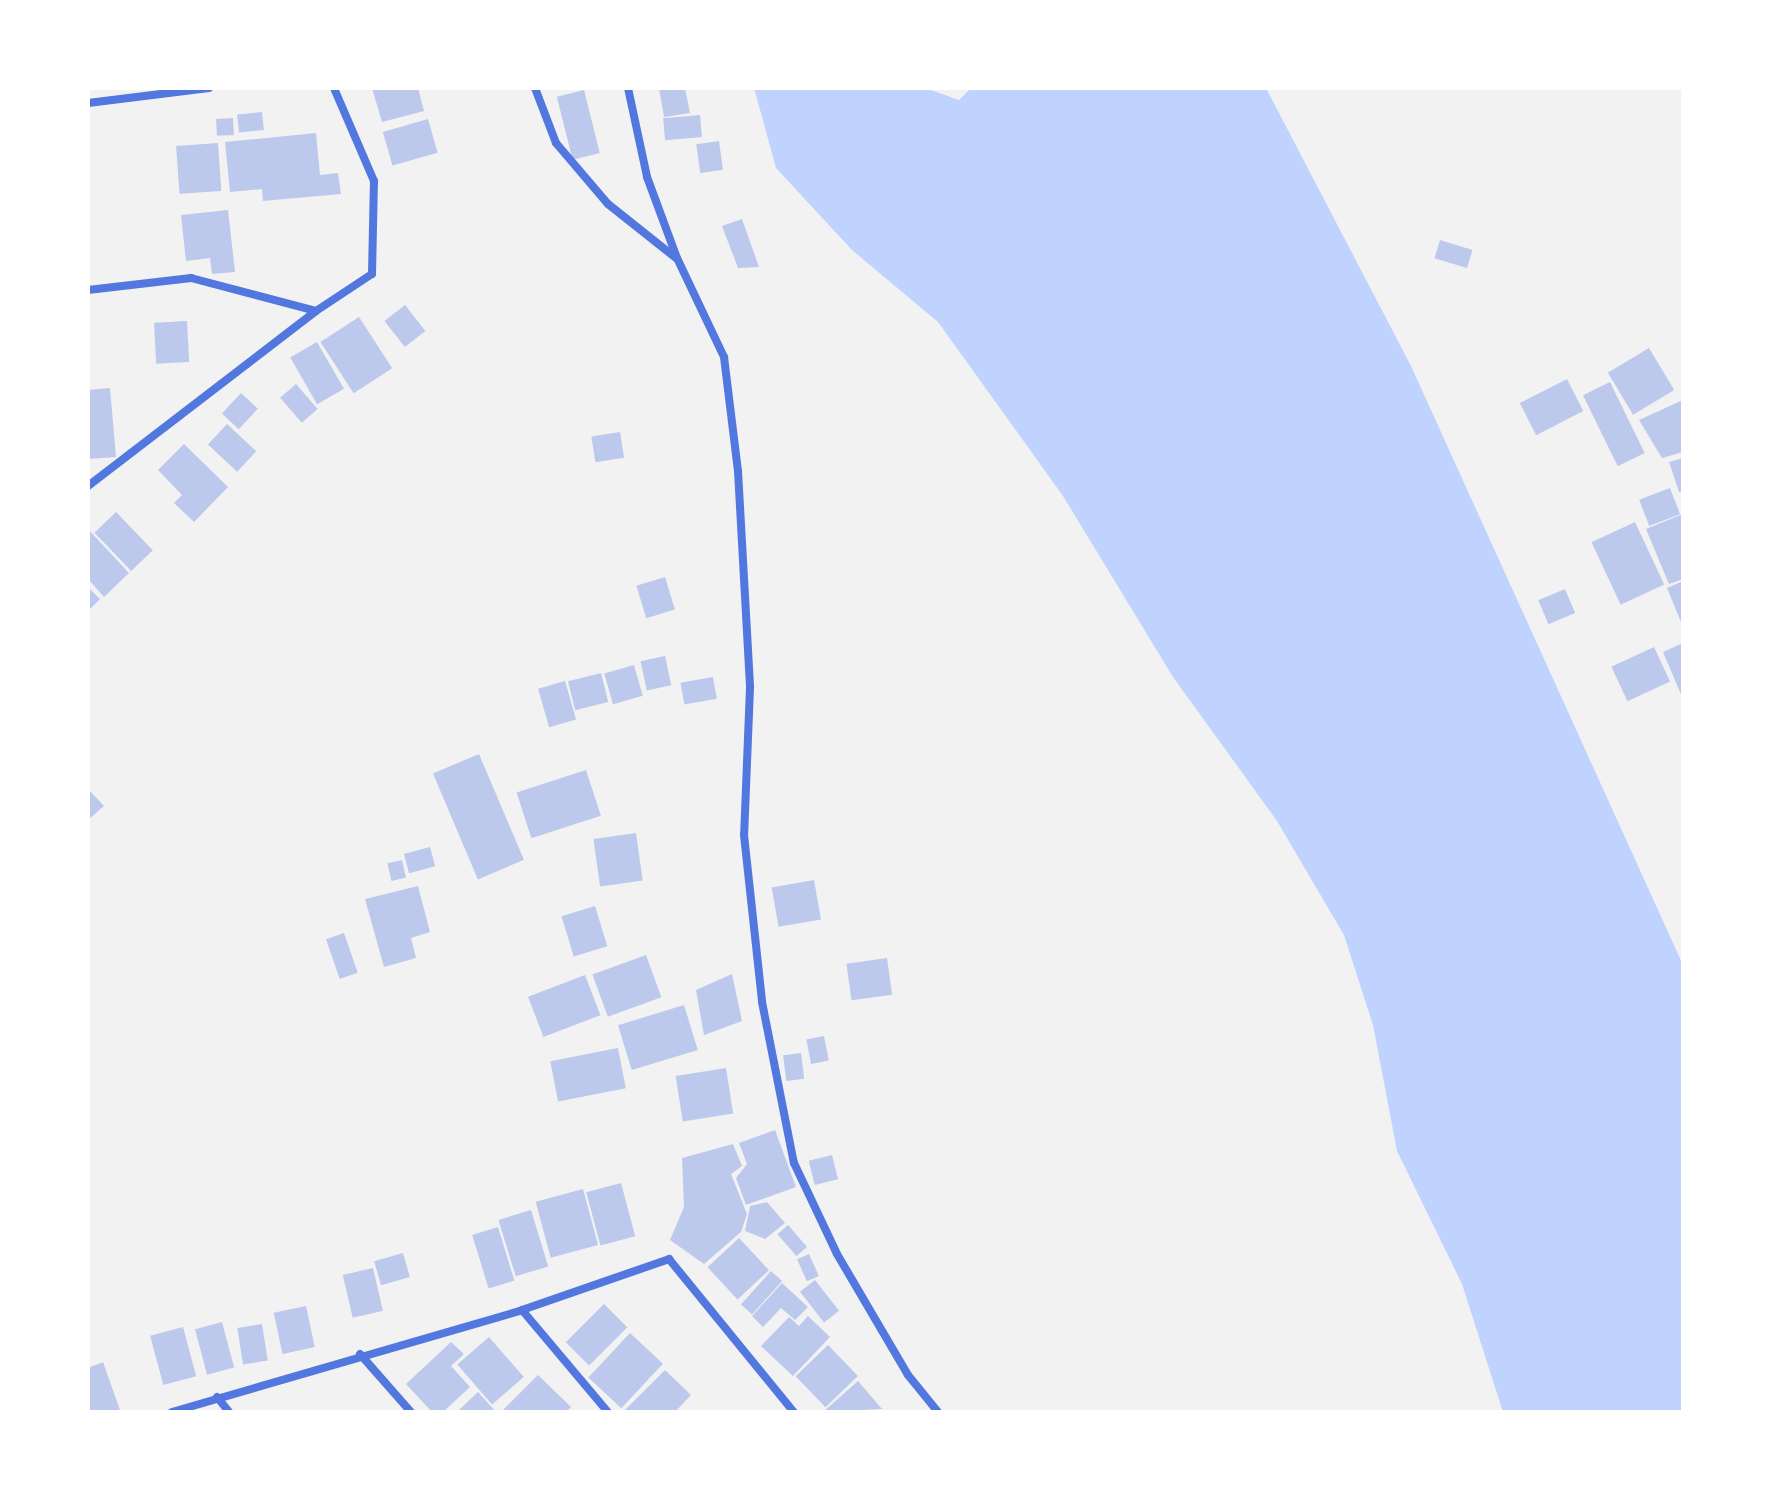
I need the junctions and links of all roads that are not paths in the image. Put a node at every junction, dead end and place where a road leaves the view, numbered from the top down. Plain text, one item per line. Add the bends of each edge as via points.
1 (209, 88) edge
2 (334, 88) edge
3 (535, 88) edge
4 (628, 88) edge
5 (88, 103) edge
6 (677, 258) junction
7 (88, 290) edge
8 (316, 311) junction
9 (88, 486) edge
10 (522, 1310) junction
11 (360, 1354) junction
12 (217, 1397) junction
13 (172, 1412) edge
14 (229, 1412) edge
15 (411, 1412) edge
16 (608, 1412) edge
17 (794, 1412) edge
18 (938, 1412) edge

1 - 5 street
2 - 8 street via 374,181 372,274
3 - 6 street via 556,143 608,204
4 - 6 street via 647,177
6 - 18 street via 724,357 738,471 750,688 744,835 762,1002 794,1163 837,1254 908,1375
7 - 8 street via 191,278
8 - 9 street
10 - 11 street
10 - 16 street
10 - 17 street via 669,1259
11 - 12 street
11 - 15 street
12 - 13 street
12 - 14 street

